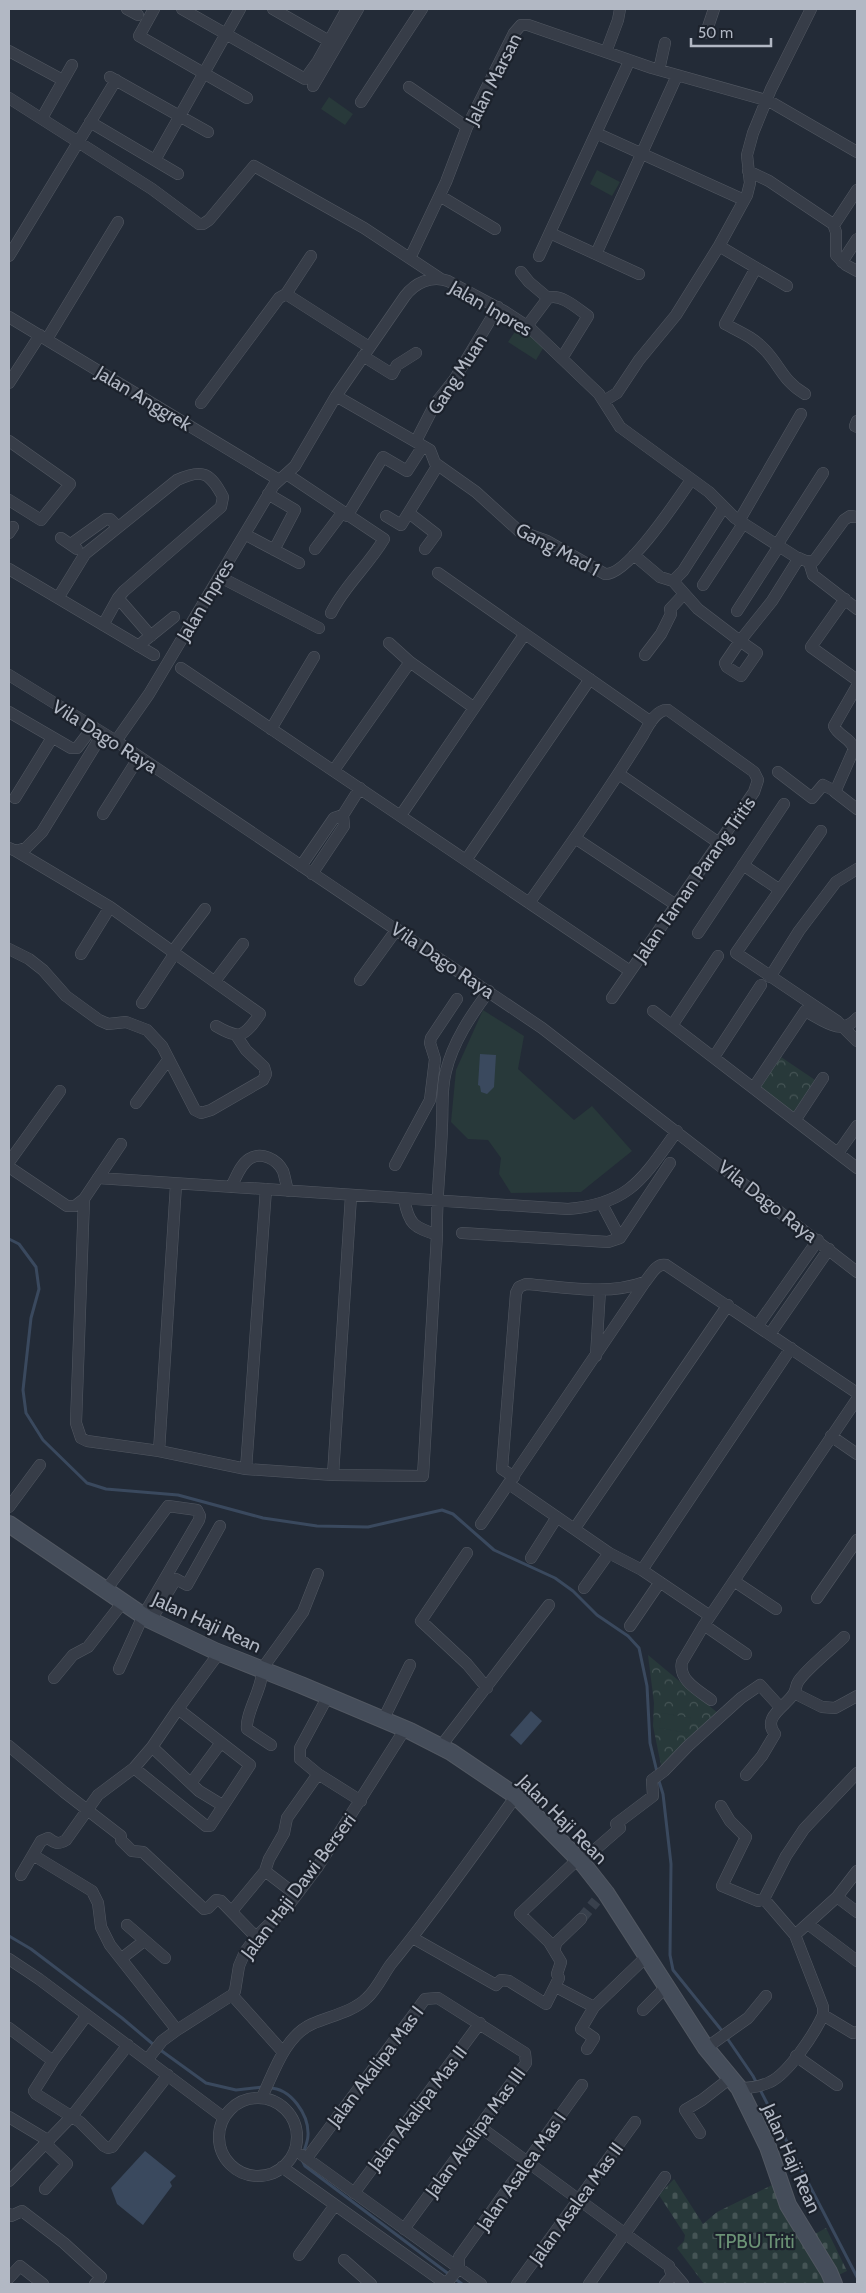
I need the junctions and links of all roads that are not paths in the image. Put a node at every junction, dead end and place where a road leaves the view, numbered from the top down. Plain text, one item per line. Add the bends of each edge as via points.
1 (127, 9) edge
2 (154, 9) edge
3 (182, 9) edge
4 (240, 9) edge
5 (273, 9) edge
6 (347, 9) edge
7 (358, 9) edge
8 (422, 9) edge
9 (620, 9) edge
10 (714, 9) edge
11 (811, 9) edge
12 (293, 14) edge
13 (138, 15) dead end
14 (706, 33) dead end
15 (226, 34) junction
16 (329, 41) junction
17 (665, 43) dead end
18 (9, 51) edge
19 (606, 52) junction
20 (72, 65) dead end
21 (627, 66) dead end
22 (659, 70) junction
23 (204, 73) junction
24 (58, 78) dead end
25 (674, 80) dead end
26 (313, 86) dead end
27 (408, 87) dead end
28 (9, 98) edge
29 (247, 98) dead end
30 (766, 100) junction
31 (361, 102) dead end
32 (179, 116) junction
33 (42, 118) junction
34 (90, 122) junction
35 (468, 127) junction
36 (208, 132) dead end
37 (596, 133) junction
38 (77, 143) junction
39 (857, 152) edge
40 (641, 153) junction
41 (155, 160) junction
42 (748, 172) junction
43 (178, 174) dead end
44 (857, 190) edge
45 (440, 196) junction
46 (744, 200) junction
47 (118, 222) dead end
48 (834, 225) junction
49 (495, 229) dead end
50 (550, 233) junction
51 (857, 239) edge
52 (719, 246) junction
53 (596, 254) junction
54 (9, 256) edge
55 (311, 256) dead end
56 (539, 256) dead end
57 (414, 260) junction
58 (842, 262) junction
59 (756, 268) junction
60 (857, 271) edge
61 (521, 272) dead end
62 (639, 274) dead end
63 (442, 279) junction
64 (787, 286) dead end
65 (412, 288) junction
66 (286, 294) junction
67 (548, 298) junction
68 (498, 307) junction
69 (9, 317) edge
70 (527, 326) junction
71 (44, 337) junction
72 (366, 352) junction
73 (416, 353) dead end
74 (562, 358) junction
75 (9, 383) edge
76 (805, 394) dead end
77 (336, 396) junction
78 (604, 401) junction
79 (201, 403) dead end
80 (801, 414) dead end
81 (857, 421) edge
82 (857, 427) edge
83 (9, 441) edge
84 (419, 443) junction
85 (438, 465) junction
86 (823, 473) dead end
87 (284, 477) junction
88 (691, 480) junction
89 (268, 494) junction
90 (9, 500) edge
91 (724, 507) junction
92 (409, 512) junction
93 (345, 515) junction
94 (386, 516) dead end
95 (857, 517) edge
96 (741, 523) junction
97 (118, 527) junction
98 (250, 537) dead end
99 (778, 546) junction
100 (315, 549) dead end
101 (425, 549) dead end
102 (274, 550) junction
103 (85, 554) junction
104 (634, 555) junction
105 (804, 560) junction
106 (299, 563) dead end
107 (9, 569) edge
108 (438, 573) dead end
109 (220, 577) junction
110 (673, 581) junction
111 (703, 585) dead end
112 (684, 594) junction
113 (58, 598) junction
114 (118, 598) junction
115 (845, 599) junction
116 (857, 609) edge
117 (737, 611) dead end
118 (331, 613) dead end
119 (174, 617) dead end
120 (103, 625) junction
121 (319, 628) dead end
122 (524, 635) junction
123 (152, 636) junction
124 (389, 643) dead end
125 (138, 646) junction
126 (154, 655) dead end
127 (645, 655) dead end
128 (314, 657) dead end
129 (410, 662) junction
130 (181, 668) dead end
131 (9, 675) edge
132 (590, 680) junction
133 (857, 680) edge
134 (857, 686) edge
135 (473, 707) junction
136 (9, 712) edge
137 (651, 722) junction
138 (271, 729) junction
139 (98, 730) junction
140 (52, 738) junction
141 (116, 741) junction
142 (139, 756) junction
143 (334, 770) junction
144 (778, 772) dead end
145 (619, 774) junction
146 (360, 788) junction
147 (835, 791) junction
148 (15, 798) dead end
149 (857, 803) edge
150 (784, 804) dead end
151 (103, 814) dead end
152 (343, 815) junction
153 (400, 815) junction
154 (820, 831) dead end
155 (575, 838) junction
156 (719, 843) junction
157 (12, 849) edge
158 (466, 860) junction
159 (743, 865) junction
160 (301, 866) junction
161 (857, 870) edge
162 (312, 874) junction
163 (780, 890) junction
164 (529, 903) junction
165 (676, 905) junction
166 (110, 907) junction
167 (205, 909) dead end
168 (397, 929) junction
169 (698, 933) dead end
170 (243, 944) dead end
171 (9, 949) edge
172 (174, 952) junction
173 (82, 954) dead end
174 (718, 956) dead end
175 (630, 971) junction
176 (360, 980) dead end
177 (215, 981) junction
178 (766, 981) junction
179 (489, 991) junction
180 (612, 998) dead end
181 (457, 999) dead end
182 (142, 1004) dead end
183 (654, 1011) dead end
184 (857, 1018) edge
185 (672, 1024) junction
186 (216, 1026) dead end
187 (845, 1027) junction
188 (236, 1035) junction
189 (857, 1041) edge
190 (714, 1057) junction
191 (168, 1060) junction
192 (823, 1078) dead end
193 (754, 1087) junction
194 (60, 1091) dead end
195 (136, 1102) dead end
196 (436, 1102) junction
197 (796, 1119) junction
198 (857, 1126) edge
199 (677, 1130) junction
200 (121, 1144) dead end
201 (838, 1153) junction
202 (9, 1162) edge
203 (670, 1163) dead end
204 (395, 1165) dead end
205 (9, 1167) edge
206 (857, 1168) edge
207 (98, 1178) junction
208 (176, 1185) junction
209 (231, 1187) junction
210 (266, 1189) junction
211 (288, 1191) junction
212 (351, 1196) junction
213 (84, 1199) junction
214 (404, 1199) junction
215 (436, 1201) junction
216 (602, 1204) junction
217 (462, 1233) dead end
218 (437, 1236) junction
219 (620, 1238) junction
220 (818, 1240) junction
221 (830, 1249) junction
222 (857, 1272) edge
223 (645, 1282) junction
224 (600, 1290) junction
225 (728, 1304) junction
226 (758, 1325) junction
227 (770, 1334) junction
228 (791, 1348) junction
229 (596, 1357) junction
230 (857, 1393) edge
231 (857, 1399) edge
232 (831, 1436) junction
233 (159, 1451) junction
234 (857, 1454) edge
235 (40, 1465) dead end
236 (246, 1469) junction
237 (333, 1475) junction
238 (511, 1480) junction
239 (9, 1507) edge
240 (557, 1516) junction
241 (481, 1524) dead end
242 (220, 1526) dead end
243 (10, 1528) edge
244 (576, 1528) junction
245 (857, 1540) edge
246 (467, 1553) dead end
247 (609, 1553) junction
248 (531, 1558) dead end
249 (642, 1570) junction
250 (318, 1574) dead end
251 (734, 1581) junction
252 (660, 1582) junction
253 (584, 1588) dead end
254 (106, 1590) junction
255 (818, 1598) dead end
256 (123, 1602) junction
257 (549, 1605) dead end
258 (776, 1608) dead end
259 (147, 1618) junction
260 (707, 1620) junction
261 (630, 1626) dead end
262 (844, 1637) dead end
263 (219, 1653) junction
264 (746, 1654) dead end
265 (410, 1665) dead end
266 (119, 1669) dead end
267 (262, 1669) junction
268 (54, 1678) dead end
269 (487, 1688) junction
270 (794, 1693) junction
271 (328, 1696) junction
272 (857, 1696) edge
273 (711, 1700) dead end
274 (780, 1707) junction
275 (178, 1709) junction
276 (383, 1720) junction
277 (405, 1729) junction
278 (220, 1744) junction
279 (271, 1745) dead end
280 (9, 1746) edge
281 (441, 1746) junction
282 (152, 1747) junction
283 (134, 1768) junction
284 (857, 1773) edge
285 (318, 1774) junction
286 (746, 1775) dead end
287 (191, 1782) junction
288 (516, 1796) junction
289 (361, 1801) junction
290 (222, 1805) junction
291 (721, 1806) dead end
292 (88, 1810) junction
293 (33, 1855) junction
294 (580, 1860) junction
295 (265, 1871) junction
296 (857, 1872) edge
297 (21, 1875) dead end
298 (296, 1894) junction
299 (837, 1897) junction
300 (764, 1899) junction
301 (232, 1911) junction
302 (857, 1912) edge
303 (581, 1919) tunnel mouth
304 (808, 1924) junction
305 (127, 1925) dead end
306 (795, 1935) junction
307 (256, 1938) junction
308 (413, 1938) junction
309 (144, 1941) junction
310 (555, 1948) junction
311 (646, 1957) junction
312 (122, 1958) junction
313 (165, 1958) dead end
314 (9, 1959) edge
315 (857, 1961) edge
316 (556, 1987) junction
317 (666, 1987) junction
318 (232, 1995) junction
319 (766, 1996) dead end
320 (594, 2007) junction
321 (643, 2010) dead end
322 (87, 2015) junction
323 (823, 2015) junction
324 (480, 2023) junction
325 (177, 2030) junction
326 (10, 2032) edge
327 (857, 2032) edge
328 (128, 2046) junction
329 (587, 2048) dead end
330 (706, 2048) junction
331 (283, 2052) junction
332 (151, 2056) junction
333 (796, 2056) junction
334 (53, 2061) junction
335 (168, 2075) junction
336 (582, 2085) dead end
337 (739, 2085) junction
338 (837, 2085) dead end
339 (265, 2092) junction
340 (72, 2116) junction
341 (9, 2117) edge
342 (224, 2118) junction
343 (635, 2122) dead end
344 (480, 2127) junction
345 (700, 2133) dead end
346 (47, 2142) junction
347 (295, 2150) junction
348 (306, 2158) junction
349 (528, 2163) junction
350 (282, 2168) junction
351 (665, 2177) dead end
352 (9, 2181) edge
353 (45, 2189) dead end
354 (354, 2193) junction
355 (579, 2200) junction
356 (335, 2205) junction
357 (9, 2214) edge
358 (404, 2229) junction
359 (626, 2235) junction
360 (299, 2255) dead end
361 (344, 2260) dead end
362 (455, 2262) junction
363 (672, 2271) junction
364 (436, 2277) junction
365 (9, 2278) edge
366 (43, 2284) edge
367 (95, 2284) edge
368 (370, 2284) edge
369 (446, 2284) edge
370 (481, 2284) edge
371 (517, 2284) edge
372 (589, 2284) edge
373 (666, 2284) edge
374 (683, 2284) edge
375 (834, 2284) edge

1 - 13 street
2 - 23 street via 139,36
3 - 15 street
4 - 15 street
5 - 12 street
6 - 16 street
7 - 26 street
8 - 31 street
9 - 19 street
10 - 14 street
11 - 30 street
12 - 16 street
15 - 16 street via 305,79
15 - 23 street
17 - 22 street
18 - 24 street
19 - 22 street, Jalan Marsan
19 - 35 street, Jalan Marsan via 521,25 514,33
20 - 33 street
21 - 37 street
22 - 30 street, Jalan Marsan
23 - 29 street
23 - 32 street
25 - 40 street
27 - 35 street
28 - 33 street
30 - 39 street, Jalan Marsan
30 - 42 street via 747,153
32 - 34 street via 113,78
32 - 36 street
32 - 41 street
33 - 38 street
34 - 38 street
34 - 41 street
35 - 45 street, Jalan Marsan
37 - 40 street
37 - 50 street
38 - 54 street
38 - 57 street via 152,189 201,224 209,220 254,166
40 - 46 street
40 - 53 street
41 - 43 street
42 - 46 street via 750,186
42 - 48 street via 768,181
44 - 48 street
45 - 49 street
45 - 57 street, Jalan Marsan
46 - 52 street
47 - 71 street
48 - 58 street via 836,254
50 - 53 street
50 - 56 street
51 - 58 street
52 - 59 street
52 - 78 street via 672,320 639,360 617,394
53 - 62 street
55 - 66 street
57 - 63 street
57 - 65 street, Jalan Marsan
58 - 60 street
59 - 64 street
59 - 76 street via 726,324 750,335 792,386
61 - 67 street
63 - 65 street, Jalan Inpres via 423,282
63 - 68 street, Jalan Inpres
65 - 72 street, Jalan Inpres
66 - 72 street
66 - 79 street via 279,298
67 - 70 street
67 - 74 street via 564,300 588,316
68 - 70 street, Jalan Inpres
68 - 84 street, Gang Muan via 454,380 435,404
69 - 71 street, Jalan Anggrek
70 - 74 street, Jalan Inpres
71 - 75 street
71 - 87 street, Jalan Anggrek
72 - 73 street via 392,374 397,365
72 - 77 street, Jalan Inpres
74 - 78 street, Jalan Inpres
77 - 84 street, Gang Mad 1
77 - 87 street, Jalan Inpres via 302,455
78 - 88 street, Jalan Inpres via 620,427
80 - 96 street
81 - 82 street
83 - 90 street via 70,484 41,520
84 - 85 street, Gang Mad 1 via 430,450
84 - 93 street, Gang Muan via 407,471 383,457
85 - 92 street
85 - 104 street, Gang Mad 1 via 476,492 524,534 547,541 605,574 615,572
86 - 99 street
87 - 89 street, Jalan Inpres
87 - 93 street, Jalan Anggrek via 328,500
88 - 91 street, Jalan Inpres
88 - 104 street, Gang Mad 1
89 - 102 street via 295,510
89 - 109 street, Jalan Inpres
91 - 96 street, Jalan Inpres
91 - 110 street via 683,572
92 - 94 street via 401,525
92 - 101 street via 436,534
93 - 100 street
93 - 118 street, Jalan Anggrek via 384,539
95 - 105 street via 850,516 844,520 814,561
96 - 99 street, Jalan Inpres
96 - 111 street
97 - 103 street
97 - 103 street via 106,519 66,541
97 - 114 street via 177,480 187,476 202,473 209,476 223,497 221,508 210,519 137,578
98 - 102 street
99 - 105 street, Jalan Inpres
99 - 117 street
102 - 106 street
103 - 113 street
104 - 110 street via 660,577
105 - 112 street via 740,641
105 - 115 street via 812,573
107 - 113 street
108 - 122 street
109 - 121 street
109 - 141 street, Jalan Inpres via 149,694
110 - 112 street
112 - 127 street via 670,609 671,614 661,634
113 - 120 street
114 - 120 street
114 - 123 street
115 - 116 street
115 - 133 street via 811,647
119 - 123 street
120 - 125 street
122 - 132 street
122 - 135 street
123 - 125 street
124 - 129 street
125 - 126 street
128 - 138 street
129 - 135 street
129 - 143 street
130 - 138 street
131 - 139 street, Vila Dago Raya
132 - 137 street
132 - 158 street
134 - 147 street via 834,725 854,749
135 - 153 street
136 - 140 street
137 - 145 street
137 - 156 street, Jalan Taman Parang Tritis via 660,712 668,710 754,772 758,780 754,792
138 - 143 street
139 - 140 street via 77,748
139 - 141 street, Vila Dago Raya
139 - 157 street via 42,832 26,848
140 - 148 street
141 - 142 street, Vila Dago Raya
142 - 151 street
142 - 160 street, Vila Dago Raya
143 - 146 street
144 - 147 street via 812,798 823,785
145 - 155 street
145 - 156 street
146 - 152 street
146 - 153 street
147 - 149 street via 837,795
150 - 159 street
152 - 160 street via 334,818
152 - 162 street via 344,826
153 - 158 street
154 - 163 street
155 - 164 street
155 - 165 street
156 - 165 street, Jalan Taman Parang Tritis
157 - 166 street
158 - 164 street
159 - 163 street
159 - 169 street
160 - 162 street, Vila Dago Raya
161 - 178 street via 836,882
162 - 168 street, Vila Dago Raya
163 - 178 street via 736,953
164 - 175 street
165 - 175 street, Jalan Taman Parang Tritis
166 - 172 street
166 - 173 street
167 - 172 street
168 - 176 street
168 - 179 street, Vila Dago Raya
170 - 177 street
171 - 191 street via 43,970 66,996 99,1020 108,1024 126,1022 147,1030 162,1046
172 - 177 street
172 - 182 street
174 - 185 street
175 - 180 street, Jalan Taman Parang Tritis
177 - 188 street via 260,1014 251,1027
178 - 187 street
178 - 190 street
179 - 196 street via 456,1045
179 - 199 street, Vila Dago Raya
181 - 196 street via 430,1043 435,1058
183 - 185 street
184 - 187 street
185 - 190 street
186 - 188 street
187 - 189 street
187 - 193 street via 834,1026 805,1011
188 - 191 street via 264,1067 266,1074 263,1080 211,1110 201,1113 195,1110
190 - 193 street
191 - 195 street
192 - 197 street
193 - 197 street
194 - 202 street
196 - 204 street
196 - 215 street
197 - 201 street
198 - 201 street
199 - 216 street via 630,1189
199 - 220 street, Vila Dago Raya
200 - 207 street
201 - 206 street
203 - 219 street
205 - 213 street via 67,1206 75,1206
207 - 208 street
207 - 213 street
208 - 209 street
208 - 233 street
209 - 210 street
209 - 211 street via 249,1159 263,1156 274,1160 282,1171
210 - 211 street
210 - 236 street
211 - 212 street
212 - 214 street
212 - 237 street
213 - 233 street via 78,1433 87,1442
214 - 215 street
214 - 218 street via 409,1219 415,1226
215 - 216 street via 568,1210
215 - 218 street
216 - 219 street
217 - 219 street via 608,1242
218 - 237 street via 423,1476
220 - 221 street, Vila Dago Raya
220 - 226 street
221 - 222 street, Vila Dago Raya
221 - 227 street
223 - 224 street via 633,1287
223 - 225 street via 657,1266 666,1265
223 - 229 street
224 - 229 street
224 - 238 street via 526,1284 516,1293 502,1469
225 - 226 street
225 - 244 street
226 - 227 street
227 - 228 street
228 - 230 street
228 - 249 street
229 - 238 street
231 - 232 street
232 - 234 street
232 - 251 street
233 - 236 street
235 - 239 street
236 - 237 street
238 - 240 street
238 - 241 street
240 - 244 street
240 - 248 street
242 - 259 street via 187,1585 176,1579
243 - 254 street, Jalan Haji Rean
244 - 247 street
245 - 255 street
246 - 269 street via 421,1621 468,1664
247 - 249 street
247 - 253 street
249 - 252 street
250 - 267 street via 303,1612
251 - 258 street
251 - 260 street
252 - 260 street
252 - 261 street
254 - 256 street, Jalan Haji Rean
254 - 259 street via 168,1506 197,1510 199,1520
256 - 259 street, Jalan Haji Rean
256 - 268 street via 88,1647 73,1655
257 - 269 street
259 - 263 street, Jalan Haji Rean
259 - 266 street
260 - 264 street
260 - 273 street via 681,1667 684,1679
262 - 270 street via 799,1680
263 - 267 street, Jalan Haji Rean
263 - 275 street
265 - 276 street
267 - 271 street, Jalan Haji Rean
267 - 279 street via 263,1677 246,1726 247,1730
269 - 281 street
270 - 272 street via 822,1707 836,1708
270 - 274 street
271 - 276 street, Jalan Haji Rean
271 - 285 street via 299,1752 300,1759
274 - 286 street via 770,1721 775,1734
274 - 294 street via 761,1686 741,1698 657,1777 652,1796 616,1824 620,1828
275 - 278 street
275 - 282 street
276 - 277 street, Jalan Haji Rean
277 - 281 street, Jalan Haji Rean
277 - 289 street, Jalan Haji Dawi Berseri
278 - 287 street
278 - 290 street via 250,1765
280 - 292 street
281 - 288 street, Jalan Haji Rean
282 - 283 street
282 - 287 street
283 - 290 street via 208,1827
283 - 292 street via 98,1795
284 - 300 street via 804,1829
285 - 289 street
285 - 295 street via 287,1818 284,1833
287 - 290 street
288 - 294 street, Jalan Haji Rean
288 - 308 street
289 - 298 street, Jalan Haji Dawi Berseri
291 - 300 street via 746,1837 722,1886 758,1901
292 - 293 street via 66,1840 60,1843 48,1838 41,1841
292 - 301 street via 121,1836 132,1851 143,1852 204,1909 218,1900
293 - 297 street
293 - 312 street via 92,1891 98,1903 101,1927 110,1945
294 - 310 street via 520,1914
294 - 311 street, Jalan Haji Rean via 601,1897
295 - 298 street
295 - 301 street
296 - 299 street
298 - 307 street, Jalan Haji Dawi Berseri
299 - 302 street
299 - 304 street
300 - 306 street
301 - 307 street
303 - 310 street via 556,1943
304 - 306 street
304 - 315 street
305 - 309 street
306 - 323 street
307 - 318 street, Jalan Haji Dawi Berseri via 244,1952
308 - 316 street via 496,1984 501,1980 509,1981 546,2004
308 - 331 street via 383,1974 369,1997 356,2007 303,2029
309 - 312 street
309 - 313 street
310 - 316 street via 561,1962
311 - 317 street, Jalan Haji Rean
311 - 320 street
312 - 325 street
314 - 322 street
316 - 320 street
317 - 321 street
317 - 330 street, Jalan Haji Rean
318 - 325 street
318 - 331 street
319 - 330 street via 748,2018
320 - 329 street via 581,2028 594,2038
322 - 328 street
322 - 334 street
323 - 327 street via 853,2033
323 - 333 street
324 - 344 street, Jalan Akalipa Mas III via 525,2053 526,2058 526,2063
324 - 348 street, Jalan Akalipa Mas I via 438,1998 425,1999
324 - 354 street, Jalan Akalipa Mas II
325 - 332 street
326 - 334 street
328 - 332 street
328 - 340 street
330 - 337 street, Jalan Haji Rean
331 - 339 street
332 - 335 street
333 - 337 street via 771,2082
333 - 338 street
334 - 340 street via 34,2091
335 - 340 street via 112,2147 104,2146
335 - 342 street
336 - 349 street, Jalan Asalea Mas I
337 - 345 street via 685,2110
337 - 375 street, Jalan Haji Rean via 768,2147 788,2205
339 - 342 street via 234,2106
339 - 347 street via 287,2110 294,2122
340 - 346 street
341 - 346 street
342 - 350 street via 219,2132 220,2148 238,2171 253,2176
343 - 355 street, Jalan Asalea Mas II
344 - 349 street
344 - 358 street, Jalan Akalipa Mas III
346 - 352 street
346 - 353 street via 67,2164
347 - 348 street
347 - 350 street
348 - 354 street
349 - 355 street
349 - 362 street, Jalan Asalea Mas I
350 - 356 street
351 - 359 street
354 - 358 street
355 - 359 street
355 - 371 street, Jalan Asalea Mas II
356 - 360 street
356 - 364 street
357 - 367 street via 22,2211 64,2243 101,2277
358 - 362 street
359 - 363 street
359 - 372 street
361 - 368 street
362 - 364 street, Jalan Asalea Mas I
362 - 369 street, Jalan Asalea Mas I
362 - 370 street
363 - 373 street
363 - 374 street
364 - 369 street
365 - 366 street via 20,2266

